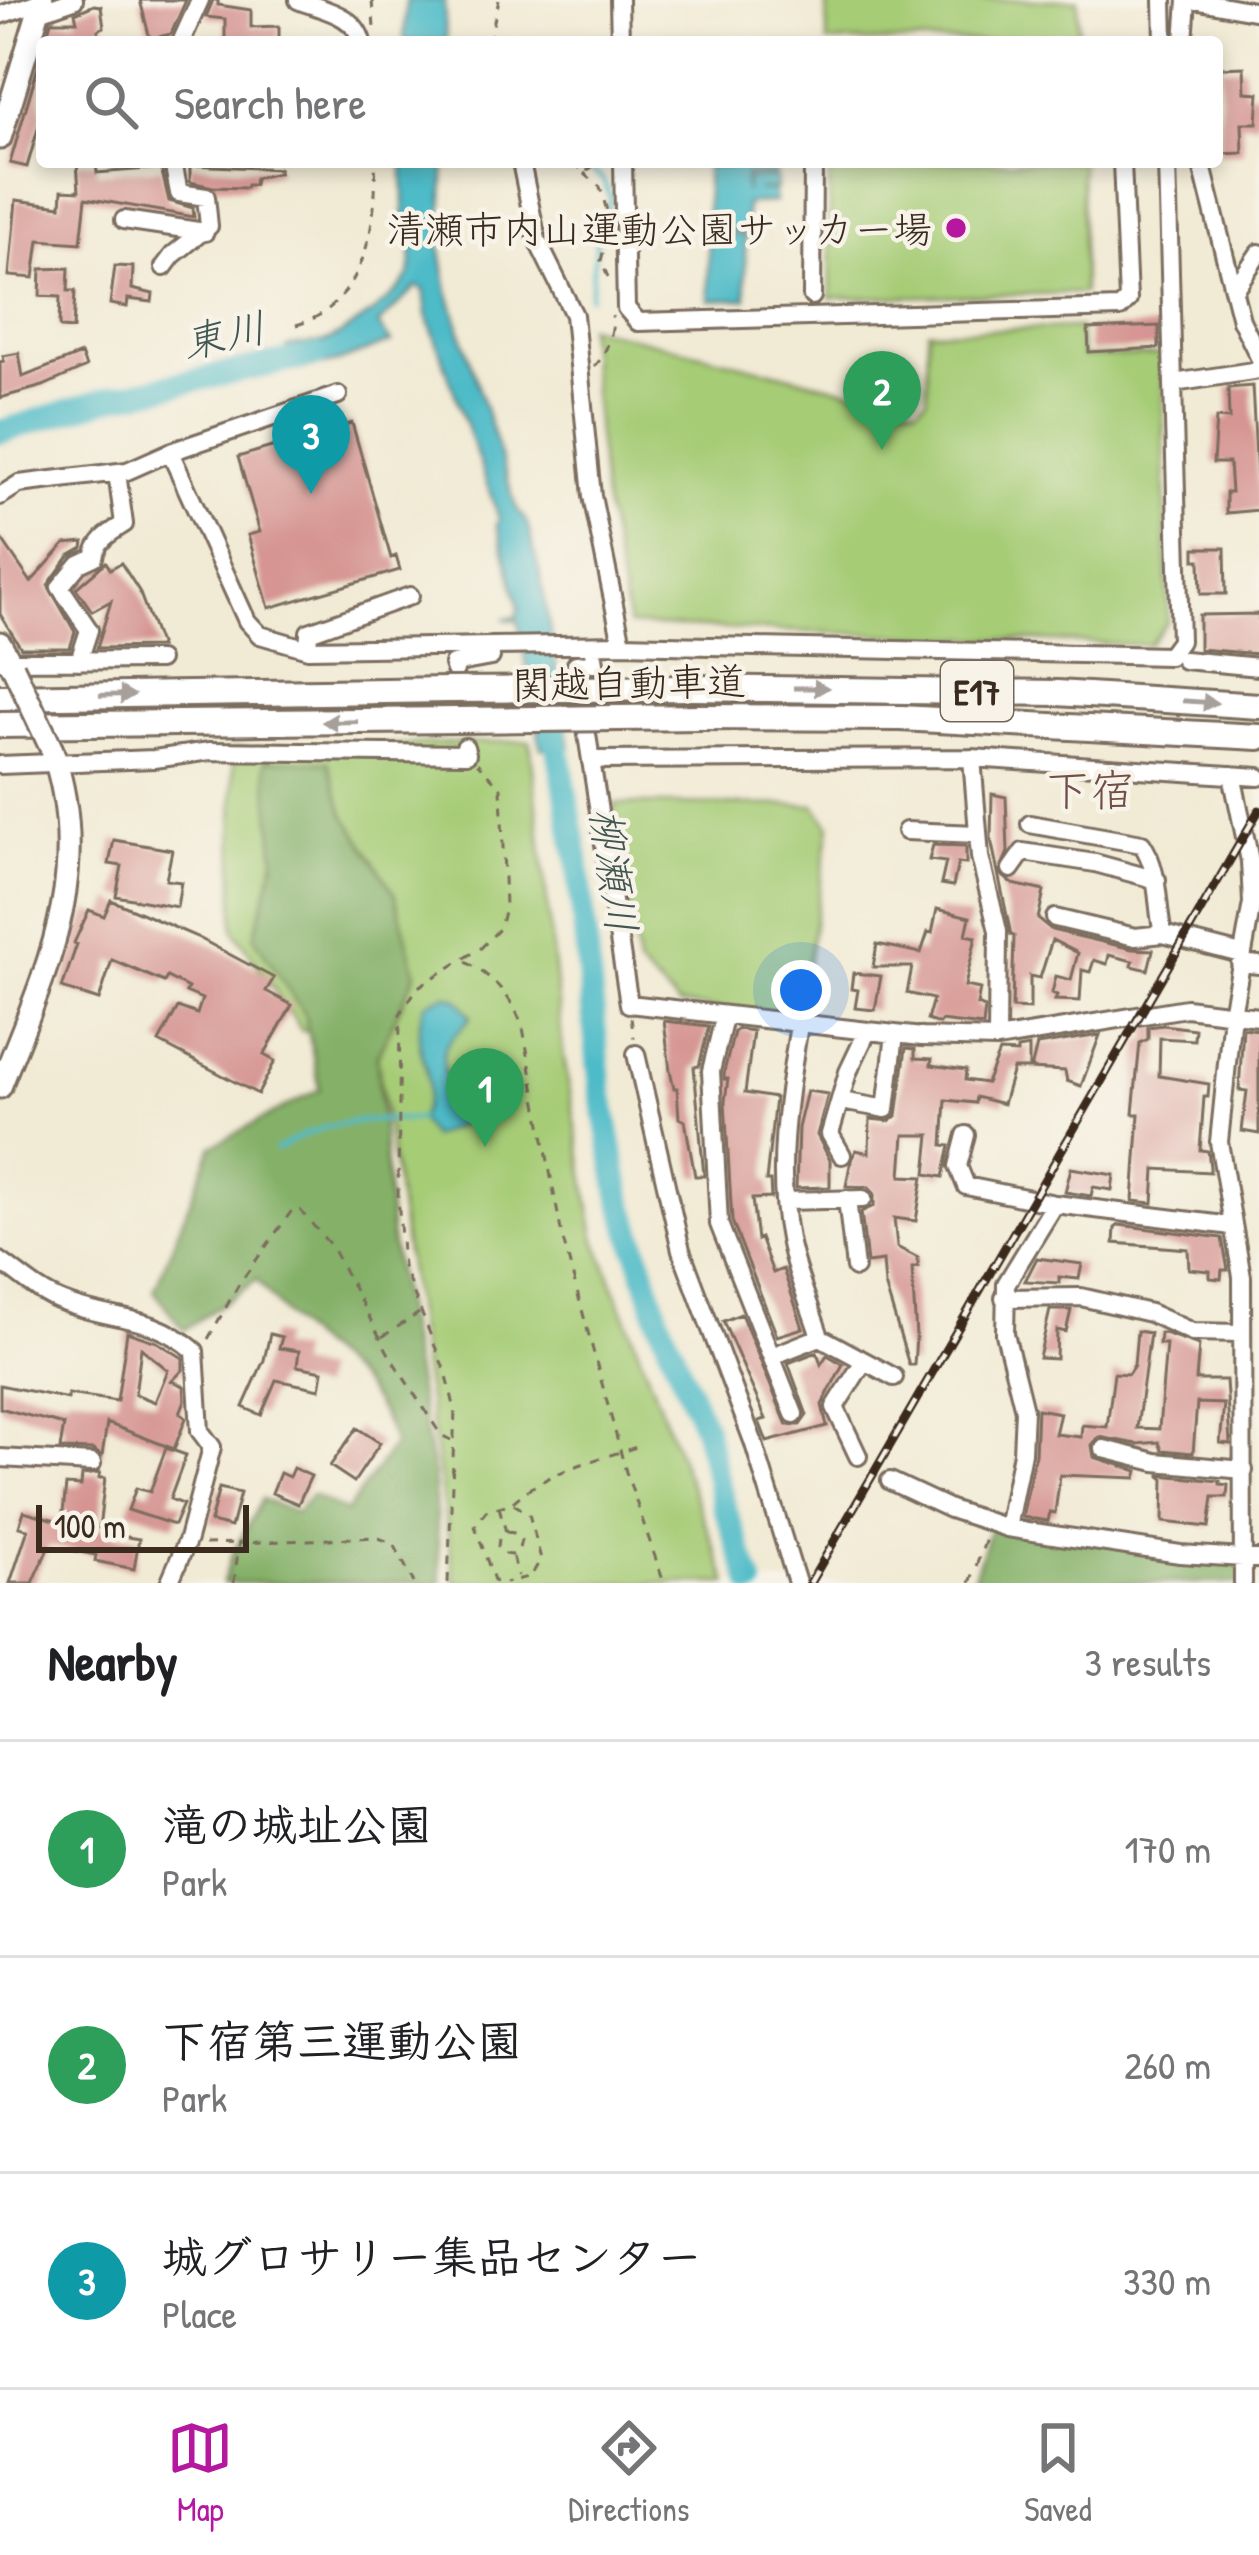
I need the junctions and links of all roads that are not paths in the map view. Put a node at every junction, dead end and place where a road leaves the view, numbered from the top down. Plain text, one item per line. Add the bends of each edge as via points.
1 (74, 0) edge
2 (200, 0) edge
3 (298, 0) edge
4 (619, 0) edge
5 (1163, 0) edge
6 (1190, 0) edge
7 (41, 4) edge
8 (1259, 13) edge
9 (0, 15) edge
10 (184, 36) edge
11 (360, 36) edge
12 (620, 36) edge
13 (1163, 36) edge
14 (1185, 36) edge
15 (0, 138) edge
16 (174, 168) edge
17 (522, 168) edge
18 (623, 168) edge
19 (813, 168) edge
20 (1123, 168) edge
21 (1167, 168) edge
22 (1204, 168) edge
23 (124, 220) dead end
24 (206, 232) junction
25 (1259, 253) edge
26 (164, 267) dead end
27 (1234, 290) junction
28 (812, 296) dead end
29 (1259, 357) edge
30 (1259, 370) edge
31 (1174, 383) junction
32 (338, 394) dead end
33 (170, 452) junction
34 (117, 473) junction
35 (0, 496) edge
36 (410, 596) dead end
37 (450, 644) junction
38 (622, 644) junction
39 (585, 645) junction
40 (308, 649) junction
41 (6, 658) edge
42 (159, 660) dead end
43 (1184, 661) dead end
44 (79, 662) junction
45 (1259, 667) edge
46 (452, 680) junction
47 (0, 697) edge
48 (1259, 706) edge
49 (0, 725) edge
50 (1259, 736) edge
51 (466, 750) road end
52 (54, 758) junction
53 (972, 758) junction
54 (592, 760) junction
55 (0, 765) edge
56 (1232, 775) junction
57 (1259, 777) edge
58 (1030, 824) dead end
59 (906, 831) dead end
60 (977, 834) junction
61 (1011, 868) dead end
62 (1157, 880) junction
63 (1255, 891) edge
64 (1054, 918) dead end
65 (1163, 934) junction
66 (1240, 958) junction
67 (1259, 965) edge
68 (1232, 1014) junction
69 (1259, 1017) edge
70 (724, 1018) junction
71 (800, 1025) junction
72 (867, 1032) junction
73 (895, 1034) junction
74 (997, 1039) junction
75 (637, 1054) road end
76 (0, 1087) edge
77 (841, 1101) junction
78 (966, 1135) dead end
79 (842, 1155) dead end
80 (786, 1201) junction
81 (1054, 1204) junction
82 (1232, 1226) junction
83 (0, 1261) edge
84 (855, 1268) dead end
85 (1004, 1298) junction
86 (1241, 1333) junction
87 (820, 1337) junction
88 (772, 1356) junction
89 (864, 1361) junction
90 (894, 1377) dead end
91 (794, 1414) dead end
92 (1103, 1449) dead end
93 (1251, 1450) edge
94 (858, 1456) dead end
95 (0, 1458) edge
96 (92, 1463) dead end
97 (1244, 1470) junction
98 (890, 1481) dead end
99 (999, 1525) junction
100 (1252, 1559) edge
101 (169, 1583) edge
102 (797, 1583) edge
103 (1243, 1583) edge

1 - 7 street
2 - 10 street
3 - 11 street via 348,20
4 - 12 street
5 - 13 street
6 - 8 street
6 - 14 street
7 - 9 street
7 - 15 main road
16 - 24 street via 179,193 206,196
17 - 38 street via 537,240 575,322 592,496
18 - 20 street via 626,308 638,322 1120,308 1128,300
19 - 28 street
21 - 31 street
22 - 27 street
23 - 24 street
24 - 26 street
25 - 27 street
27 - 29 street
30 - 31 street
31 - 38 street via 1180,641 1169,656
32 - 33 street
33 - 34 street
33 - 40 street via 247,621 260,635
34 - 35 street via 19,484
34 - 44 street via 124,524 60,587 89,630
36 - 40 street via 309,632
37 - 39 street
37 - 40 street
37 - 46 street via 451,656 491,657 453,664
38 - 39 street
39 - 54 street via 596,663 576,664
41 - 44 street
41 - 52 main road, bridge
42 - 44 street
43 - 45 street
47 -> 46 highway, 関越自動車道 / E17
46 -> 48 highway, 関越自動車道 / E17, bridge via 989,691
50 -> 49 highway, 関越自動車道 / E17, bridge via 922,718
51 - 52 street
52 - 55 street
52 - 76 main road via 70,857 64,910
53 - 54 street
53 - 56 street
53 - 60 street
54 - 70 street via 629,1004
56 - 57 street
56 - 63 street
58 - 62 street via 1142,844
59 - 60 street
60 - 74 street via 998,931
61 - 62 street via 1023,852
62 - 65 street
63 - 66 street
64 - 65 street via 1135,937
65 - 66 street
66 - 67 street
66 - 68 street
68 - 69 street
68 - 74 street via 1186,1007
68 - 82 street via 1219,1142
70 - 71 street
70 - 88 street via 711,1072 719,1224
71 - 72 street
71 - 80 street via 788,1094
72 - 73 street
72 - 77 street
73 - 74 street
73 - 77 street via 886,1108
75 - 102 street via 681,1250
77 - 79 street via 830,1134
78 - 81 street via 958,1166 966,1186
80 - 84 street via 855,1199
80 - 87 street via 789,1238
81 - 82 street
81 - 85 street
82 - 86 street
83 - 101 street via 63,1302 171,1331 195,1351 200,1431 212,1447
85 - 86 street via 1081,1297 1192,1332
85 - 99 street via 1024,1410 1022,1453
86 - 93 street
87 - 88 street
87 - 89 street
88 - 91 street
89 - 90 street
89 - 94 street via 835,1407
92 - 97 street
93 - 97 street
95 - 96 street
97 - 100 street
98 - 99 street
99 - 100 street
100 - 103 street

